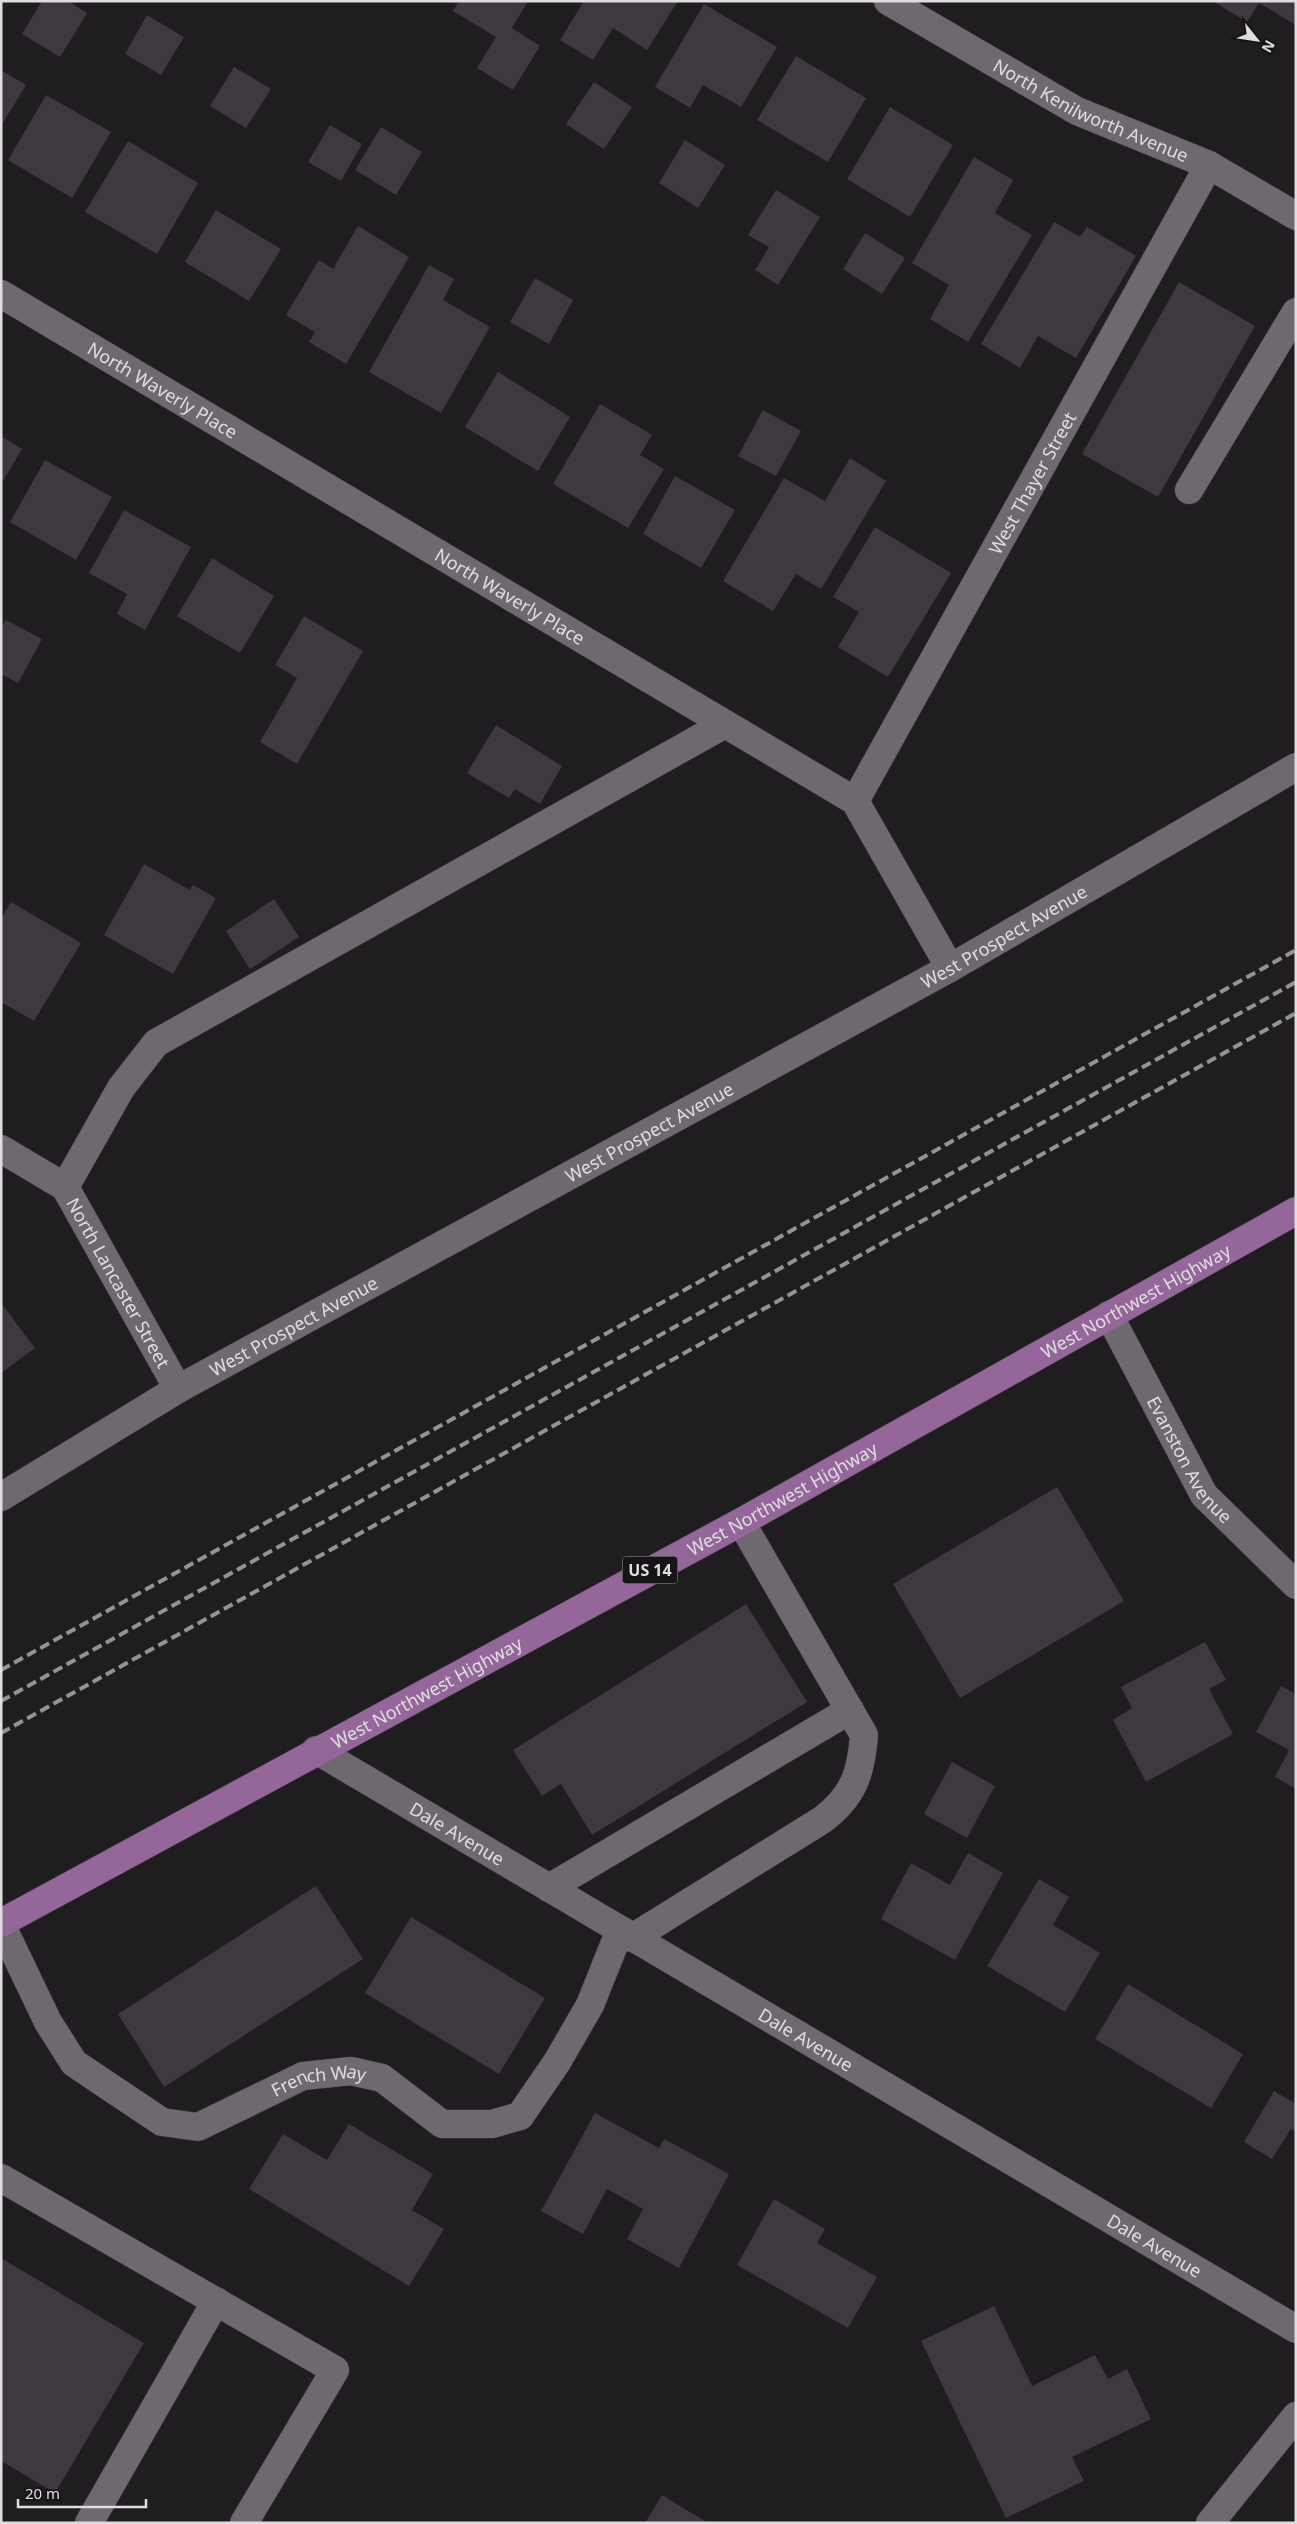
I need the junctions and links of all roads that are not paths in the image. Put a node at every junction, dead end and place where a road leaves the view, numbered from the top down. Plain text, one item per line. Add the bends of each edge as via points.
1 (888, 1) edge
2 (1209, 165) junction
3 (1296, 216) edge
4 (1, 294) edge
5 (1296, 312) edge
6 (1189, 490) dead end
7 (726, 724) junction
8 (1296, 767) edge
9 (855, 801) junction
10 (950, 968) junction
11 (1, 1149) edge
12 (65, 1187) junction
13 (1296, 1211) edge
14 (1108, 1315) junction
15 (178, 1389) junction
16 (1, 1497) edge
17 (741, 1522) junction
18 (1296, 1584) edge
19 (850, 1710) junction
20 (316, 1750) junction
21 (549, 1888) junction
22 (1, 1923) edge
23 (626, 1934) junction
24 (1, 2178) edge
25 (216, 2301) junction
26 (1296, 2328) edge
27 (1296, 2416) edge
28 (89, 2523) edge
29 (244, 2523) edge
30 (1210, 2523) edge

1 - 2 street, North Kenilworth Avenue via 1077,111
2 - 3 street, North Kenilworth Avenue
2 - 9 street, West Thayer Street
4 - 7 street, North Waverly Place
5 - 6 street
7 - 9 street, North Waverly Place
7 - 12 street via 156,1043 122,1088
8 - 10 street, West Prospect Avenue
9 - 10 street, North Waverly Place
10 - 15 street, West Prospect Avenue
11 - 12 street, North Lancaster Street
12 - 15 street, North Lancaster Street
13 - 14 main road, West Northwest Highway / US 14
14 - 17 main road, West Northwest Highway / US 14
14 - 18 street, Evanston Avenue via 1204,1494
15 - 16 street, West Prospect Avenue
17 - 19 street
17 - 20 main road, West Northwest Highway / US 14
19 - 21 street
19 - 23 street via 864,1735 862,1765 840,1807
20 - 21 street, Dale Avenue
20 - 22 main road, West Northwest Highway / US 14
21 - 23 street, Dale Avenue
22 - 23 street, French Way via 48,2022 74,2063 162,2122 198,2127 303,2076 350,2071 382,2078 442,2124 492,2124 520,2116 557,2062
23 - 26 street, Dale Avenue
24 - 25 street
25 - 28 street
25 - 29 street via 335,2370
27 - 30 street

